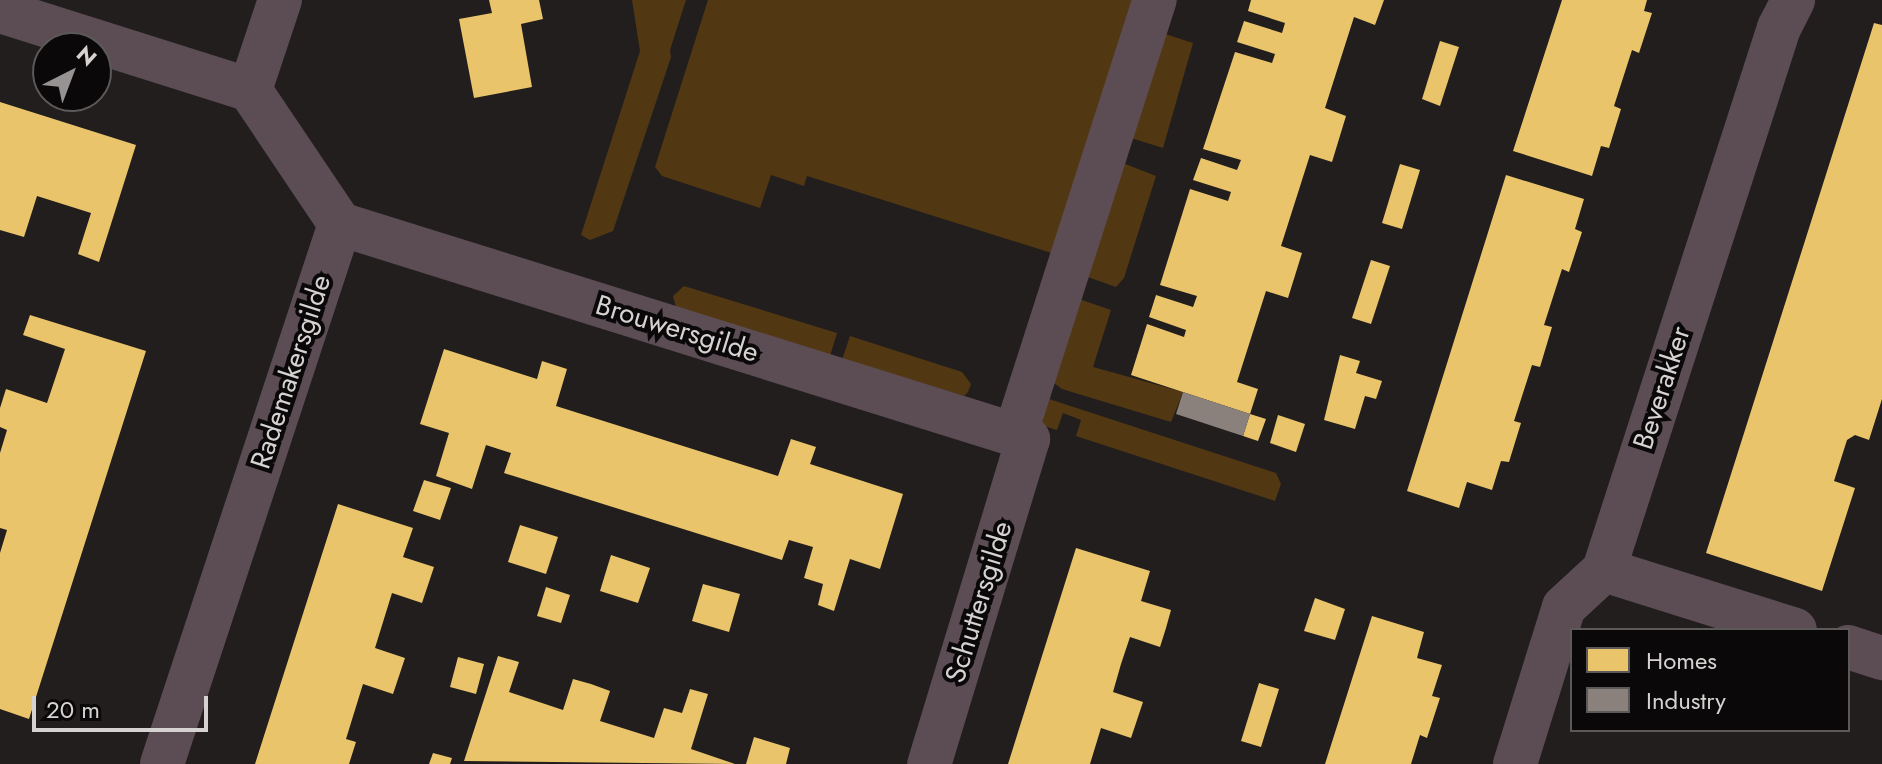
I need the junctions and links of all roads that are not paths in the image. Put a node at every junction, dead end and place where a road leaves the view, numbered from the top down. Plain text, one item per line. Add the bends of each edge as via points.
1 (280, 0) edge
2 (1155, 0) edge
3 (1793, 0) edge
4 (0, 11) edge
5 (250, 90) junction
6 (340, 224) junction
7 (1022, 437) junction
8 (1604, 570) junction
9 (1789, 628) edge
10 (1850, 648) edge
11 (1882, 658) edge
12 (162, 764) edge
13 (929, 764) edge
14 (1515, 764) edge

1 - 5 street
2 - 7 street
3 - 8 street, Beverakker via 1774,42
4 - 5 street
5 - 6 street
6 - 7 street, Brouwersgilde
6 - 12 street, Rademakersgilde
7 - 13 street, Schuttersgilde
8 - 9 street
8 - 14 street, Beverakker via 1564,607
10 - 11 street

